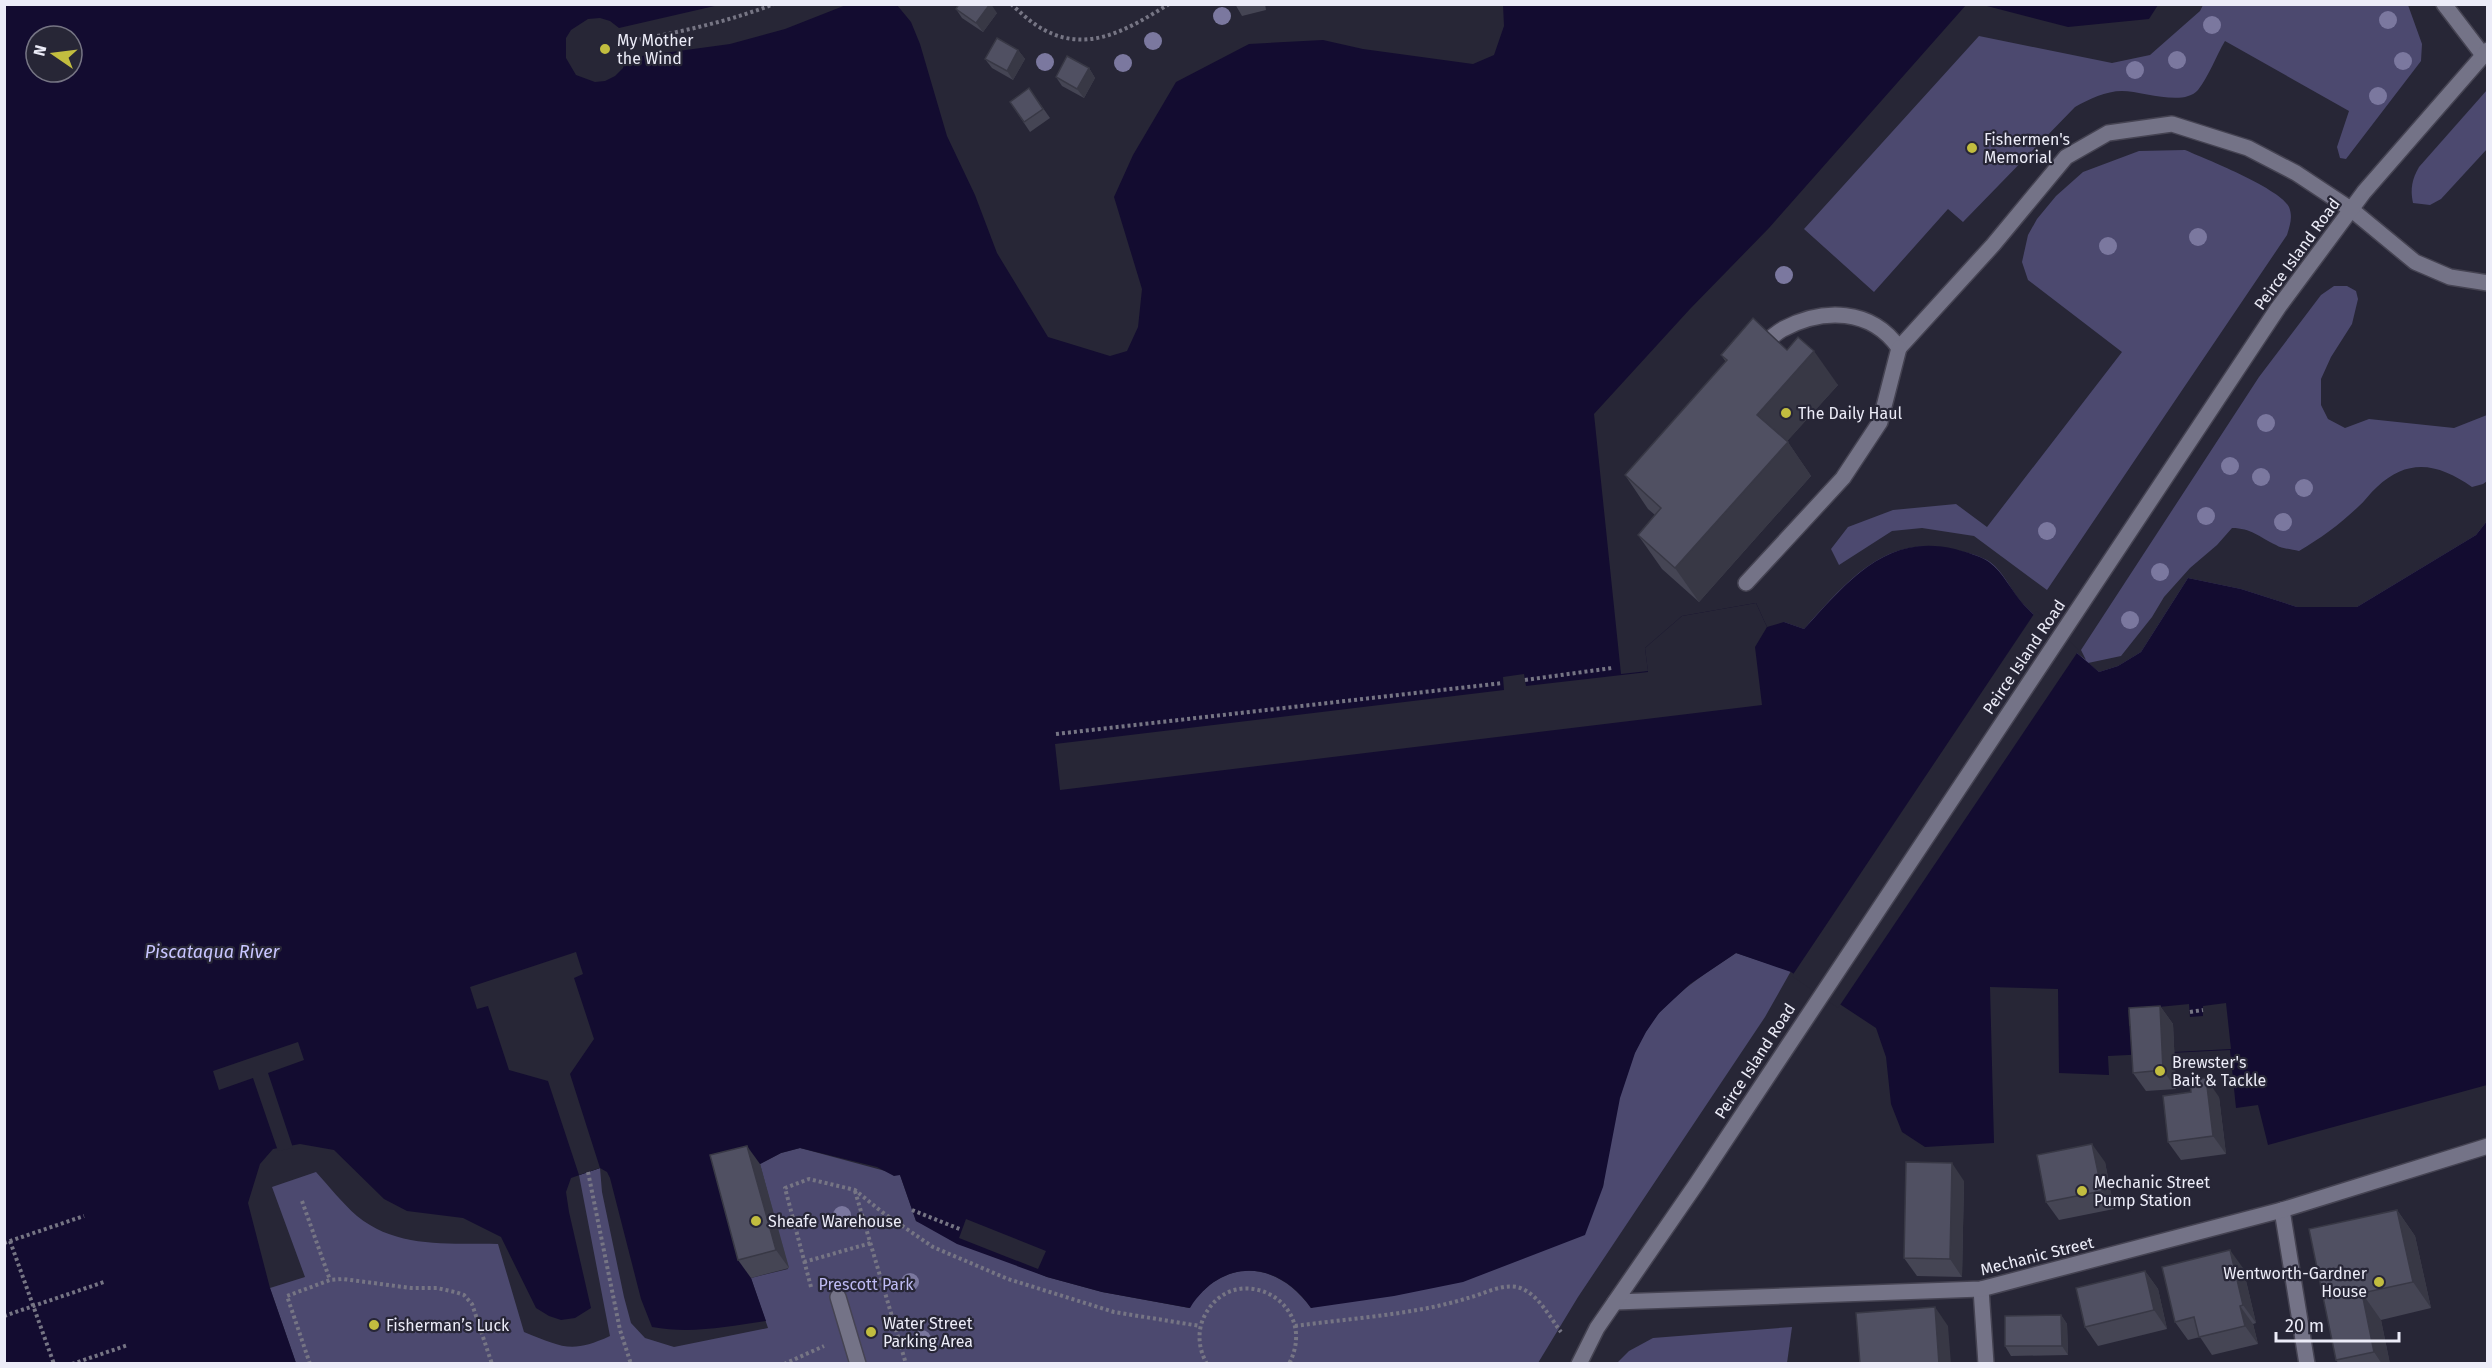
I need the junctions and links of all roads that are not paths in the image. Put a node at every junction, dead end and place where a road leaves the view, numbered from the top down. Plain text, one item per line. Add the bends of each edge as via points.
1 (2445, 4) edge
2 (2485, 53) edge
3 (2352, 210) junction
4 (2487, 283) edge
5 (1899, 348) junction
6 (1744, 361) edge
7 (1746, 583) dead end
8 (2487, 1146) edge
9 (2282, 1210) junction
10 (1981, 1289) junction
11 (838, 1297) dead end
12 (1615, 1302) junction
13 (858, 1364) edge
14 (1579, 1364) edge
15 (1986, 1364) edge
16 (2307, 1364) edge

1 - 2 street
2 - 3 street, Peirce Island Road
3 - 4 street via 2415,262 2450,277
3 - 5 street via 2296,173 2248,148 2172,124 2108,133 2066,157
3 - 12 street, Peirce Island Road via 2278,308
5 - 6 street via 1890,335 1870,322 1832,314 1810,317 1780,330
5 - 7 street via 1880,422 1843,478
8 - 9 street, Mechanic Street
9 - 10 street, Mechanic Street
9 - 16 street
10 - 12 street, Mechanic Street
10 - 15 street
11 - 13 street
12 - 14 street

